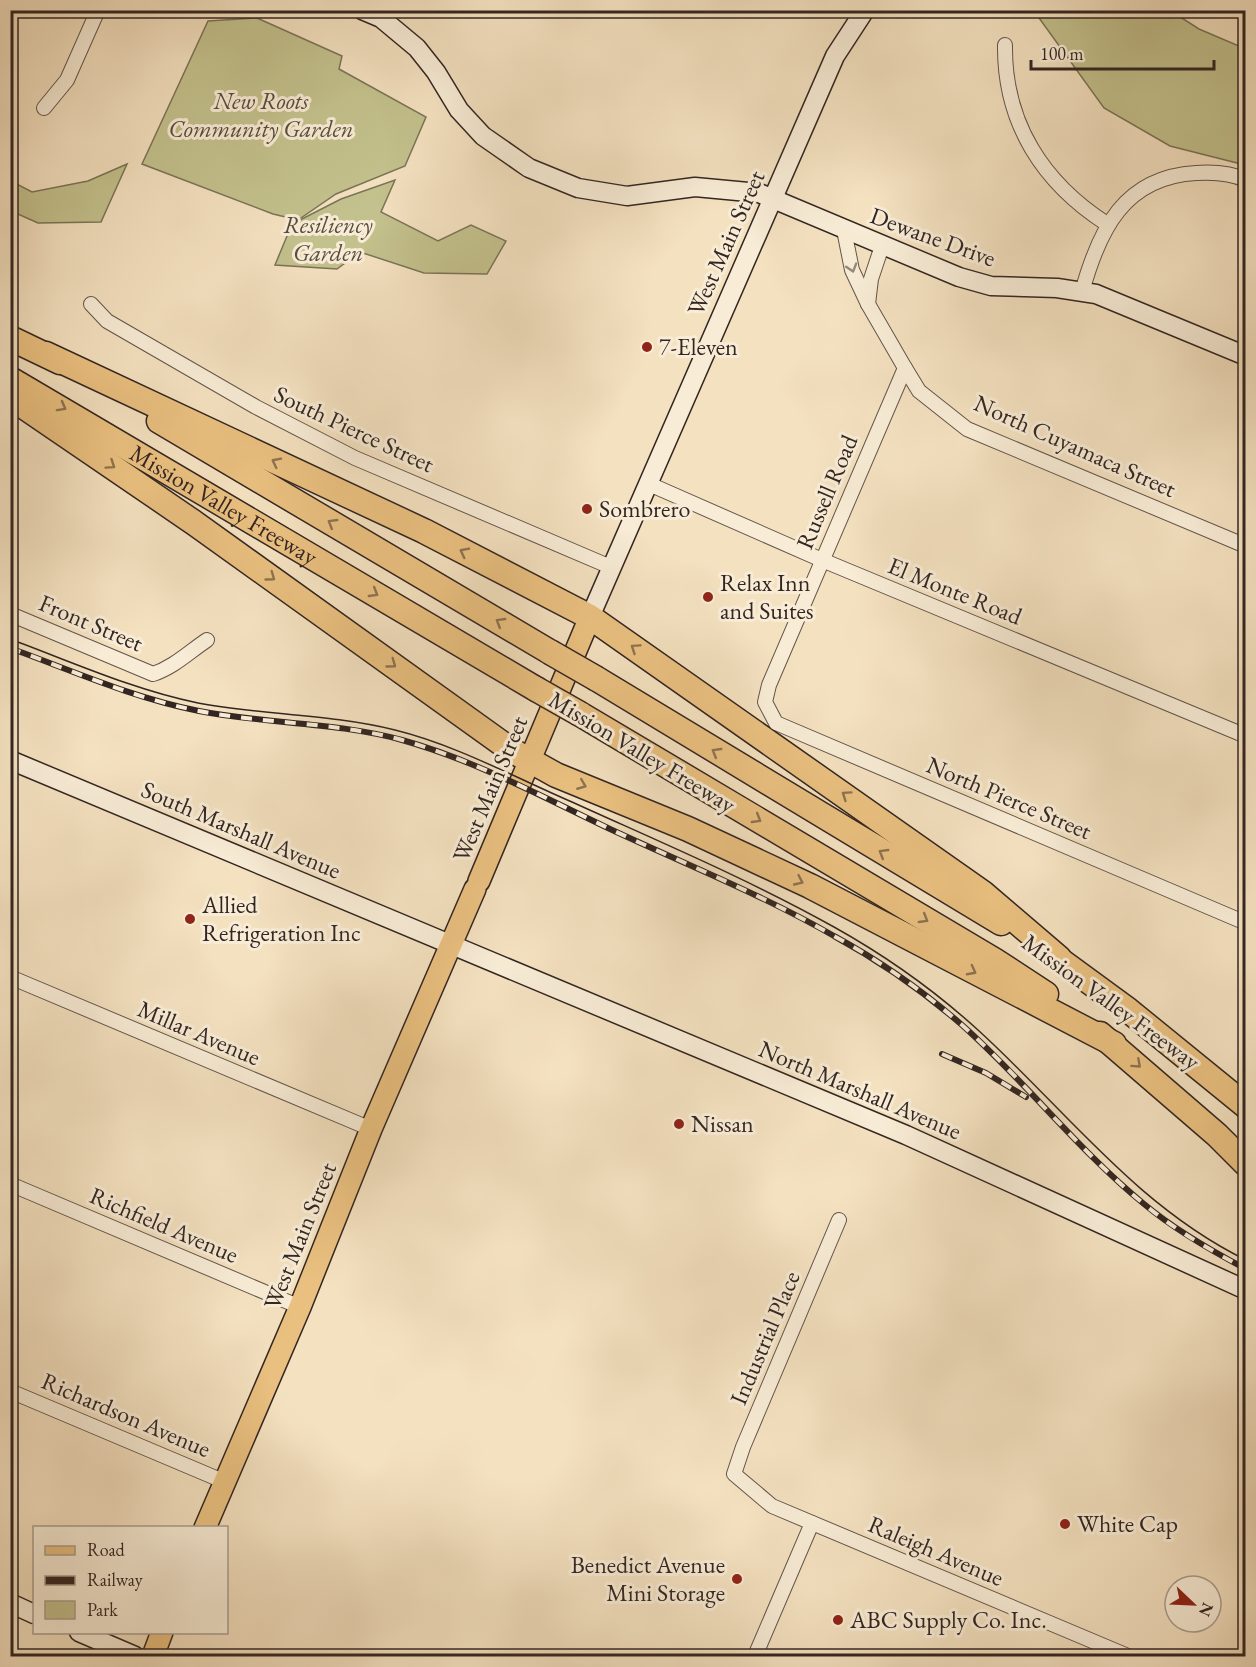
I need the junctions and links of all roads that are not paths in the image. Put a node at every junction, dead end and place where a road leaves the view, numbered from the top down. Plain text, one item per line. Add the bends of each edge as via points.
1 (98, 10) edge
2 (362, 10) edge
3 (865, 10) edge
4 (1005, 45) dead end
5 (44, 108) dead end
6 (1245, 180) edge
7 (774, 197) junction
8 (1107, 224) junction
9 (844, 230) junction
10 (882, 246) junction
11 (1082, 292) junction
12 (91, 304) dead end
13 (868, 304) junction
14 (10, 338) edge
15 (46, 354) junction
16 (1245, 356) edge
17 (905, 368) junction
18 (10, 379) edge
19 (10, 397) edge
20 (649, 484) junction
21 (1245, 546) edge
22 (822, 560) junction
23 (613, 568) junction
24 (10, 614) edge
25 (591, 617) junction
26 (207, 640) dead end
27 (765, 702) joint
28 (1245, 736) edge
29 (10, 760) edge
30 (529, 760) junction
31 (1245, 923) edge
32 (452, 945) junction
33 (1059, 958) junction
34 (10, 977) edge
35 (1114, 1044) junction
36 (1245, 1106) edge
37 (371, 1130) junction
38 (1245, 1164) edge
39 (10, 1184) edge
40 (839, 1220) dead end
41 (1245, 1290) edge
42 (300, 1307) junction
43 (10, 1391) edge
44 (734, 1474) joint
45 (224, 1481) junction
46 (812, 1523) junction
47 (205, 1526) edge
48 (10, 1603) edge
49 (33, 1614) edge
50 (84, 1634) edge
51 (161, 1634) edge
52 (135, 1656) edge
53 (153, 1656) edge
54 (755, 1656) edge
55 (1128, 1656) edge

1 - 5 street via 67,81
2 - 7 main road via 381,18 417,48 459,110 483,136 529,168 578,188 627,195 695,187
3 - 7 main road, West Main Street via 835,56
4 - 8 street via 1010,98 1029,147 1045,171 1080,207
6 - 8 street via 1207,172 1177,174 1139,192
7 - 9 main road
7 - 20 main road, West Main Street
8 - 11 street via 1093,252
9 - 10 main road, Dewane Drive
9 -> 13 street, North Cuyamaca Street via 852,270
10 - 11 main road, Dewane Drive via 959,278 991,286
10 - 13 street
11 - 16 main road, Dewane Drive
12 - 23 street, South Pierce Street via 117,327 256,407 355,458
13 - 17 street, North Cuyamaca Street
14 - 15 highway, Mission Valley Freeway
25 -> 15 highway via 424,531
33 -> 15 highway, Mission Valley Freeway, bridge
17 - 21 street, North Cuyamaca Street via 919,391 967,429
17 - 22 street, Russell Road
18 -> 35 highway, Mission Valley Freeway, bridge via 994,960
19 -> 30 highway via 203,528
20 - 22 street, El Monte Road
20 - 23 main road, West Main Street
22 - 27 street, Russell Road
22 - 28 street, El Monte Road
23 - 25 main road, West Main Street
24 - 26 street, Front Street via 153,674 170,668
25 - 30 main road, West Main Street
33 -> 25 highway via 984,893
27 - 31 street, North Pierce Street via 776,723
29 - 32 main road, South Marshall Avenue
30 - 32 main road, West Main Street
30 -> 35 highway via 810,886
32 - 37 main road, West Main Street
32 - 41 main road, North Marshall Avenue via 906,1135
33 - 36 highway, Mission Valley Freeway
34 - 37 street, Millar Avenue
35 -> 38 highway, Mission Valley Freeway
37 - 42 main road, West Main Street
39 - 42 street, Richfield Avenue
40 - 44 street, Industrial Place
42 - 45 main road, West Main Street
43 - 45 street, Richardson Avenue
44 - 46 street, Raleigh Avenue via 772,1506
45 - 47 main road, West Main Street
46 - 54 street
46 - 55 street, Raleigh Avenue
48 - 49 main road
50 - 52 main road
51 - 53 main road

